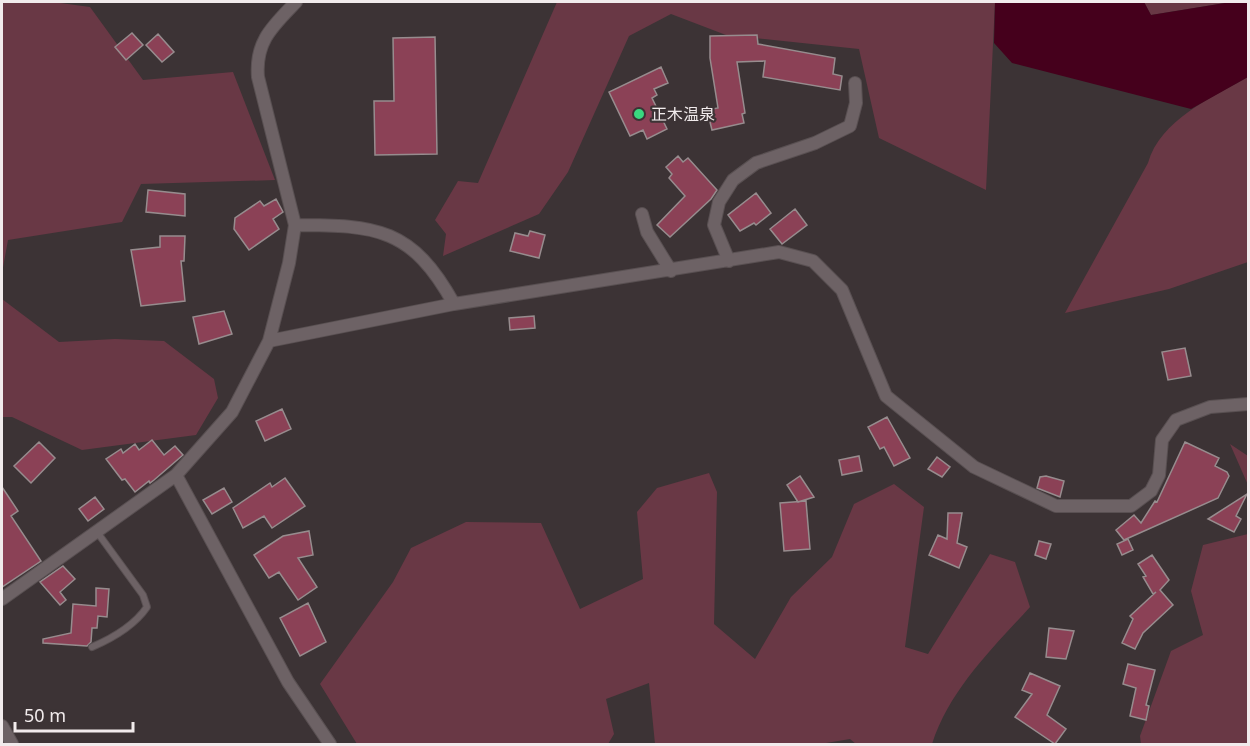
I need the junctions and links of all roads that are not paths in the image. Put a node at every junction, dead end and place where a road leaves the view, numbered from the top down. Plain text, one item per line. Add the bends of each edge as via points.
1 (296, 2) edge
2 (855, 83) dead end
3 (642, 214) dead end
4 (295, 225) junction
5 (729, 261) junction
6 (671, 271) junction
7 (454, 304) junction
8 (269, 341) junction
9 (1248, 405) edge
10 (176, 475) junction
11 (97, 531) junction
12 (2, 599) edge
13 (92, 646) dead end
14 (2, 726) edge
15 (12, 744) edge
16 (330, 744) edge

1 - 4 street via 262,42 256,58
2 - 5 street via 856,103 850,126 756,163 733,180 719,202 714,225
3 - 6 street via 647,232
4 - 7 street via 348,225 388,235 415,250 440,278
4 - 8 street
5 - 6 street
5 - 9 street via 779,252 813,261 842,290 886,396 974,467 1056,506 1131,506 1151,491 1159,475 1162,440 1176,420 1210,407
6 - 7 street
7 - 8 street
8 - 10 street via 232,412
10 - 11 street
10 - 16 street via 288,682
11 - 12 street
11 - 13 lane via 143,595 147,607 122,631
14 - 15 street

